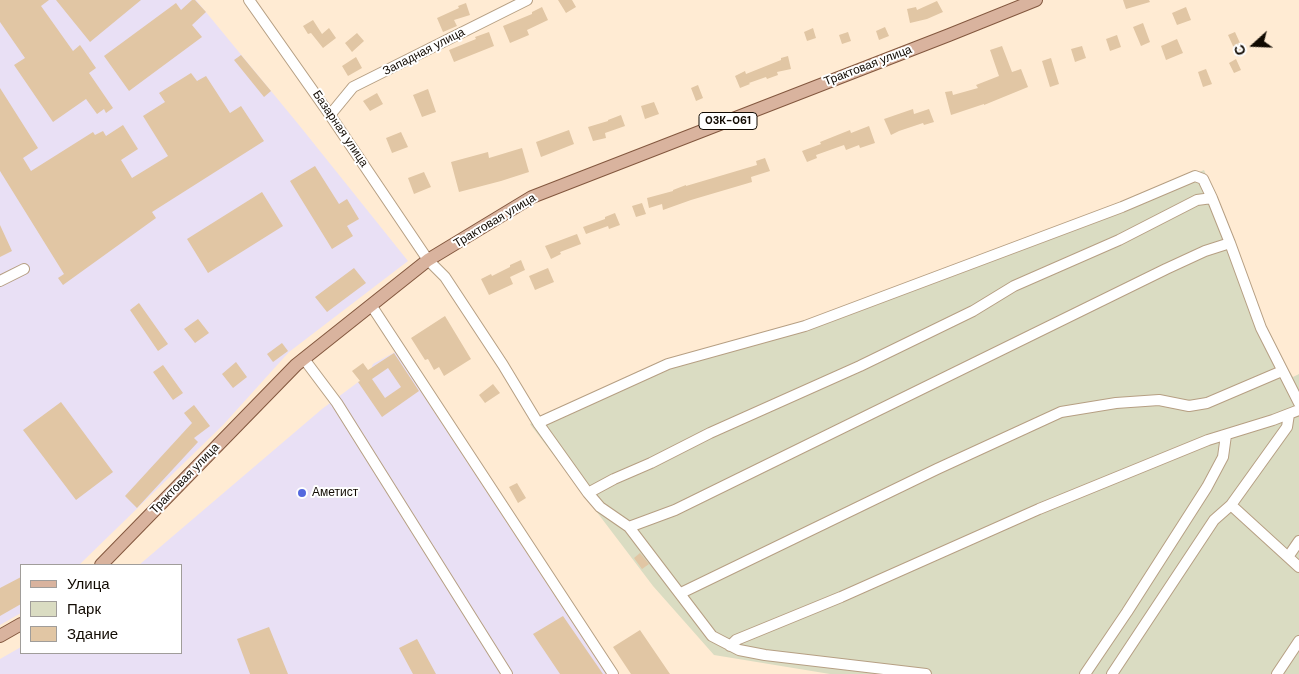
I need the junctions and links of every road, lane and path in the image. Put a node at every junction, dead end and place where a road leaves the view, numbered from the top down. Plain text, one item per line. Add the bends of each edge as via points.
1 (249, 0) edge
2 (527, 0) edge
3 (1036, 0) edge
4 (330, 115) junction
5 (1212, 198) junction
6 (1230, 243) junction
7 (428, 260) junction
8 (24, 269) dead end
9 (0, 281) edge
10 (371, 305) junction
11 (304, 359) junction
12 (1282, 371) junction
13 (1295, 384) edge
14 (1299, 403) edge
15 (1294, 412) edge
16 (538, 423) junction
17 (1226, 435) junction
18 (588, 493) junction
19 (1231, 505) junction
20 (629, 528) junction
21 (1299, 541) edge
22 (1288, 557) junction
23 (103, 564) edge
24 (1299, 567) edge
25 (681, 593) junction
26 (20, 625) edge
27 (0, 636) edge
28 (1299, 641) edge
29 (730, 646) junction
30 (507, 674) edge
31 (613, 674) edge
32 (926, 674) edge
33 (1085, 674) edge
34 (1112, 674) edge
35 (1277, 674) edge

1 - 4 street, Базарная улица
2 - 4 street, Западная улица via 353,87
3 - 7 main road, Трактовая улица / 03К-061 via 532,197
4 - 7 street, Базарная улица
5 - 6 street
5 - 16 street via 1203,179 1195,176 1122,207 805,326 668,364
5 - 18 street via 1197,200 1119,240 1014,286 973,311 860,366 710,433
6 - 12 street via 1261,328
6 - 20 street via 1166,269 675,510
7 - 10 main road, Трактовая улица
7 - 16 street, Базарная улица via 445,277
8 - 9 street
10 - 11 main road, Трактовая улица
10 - 31 street
11 - 23 main road, Трактовая улица
11 - 30 street via 337,403
12 - 13 street
12 - 25 street via 1207,403 1189,406 1159,400 1061,412
13 - 14 street
15 - 17 street
15 - 19 street via 1288,427
16 - 18 street, Базарная улица
17 - 29 street via 1039,510 736,640
17 - 33 street via 1223,457 1207,487
18 - 20 street, Базарная улица via 600,507
19 - 22 street
19 - 34 street via 1214,520
20 - 25 street, Базарная улица
21 - 22 street
22 - 24 street
25 - 29 street, Базарная улица via 712,636
26 - 27 main road
28 - 35 street
29 - 32 street, Базарная улица via 765,655

